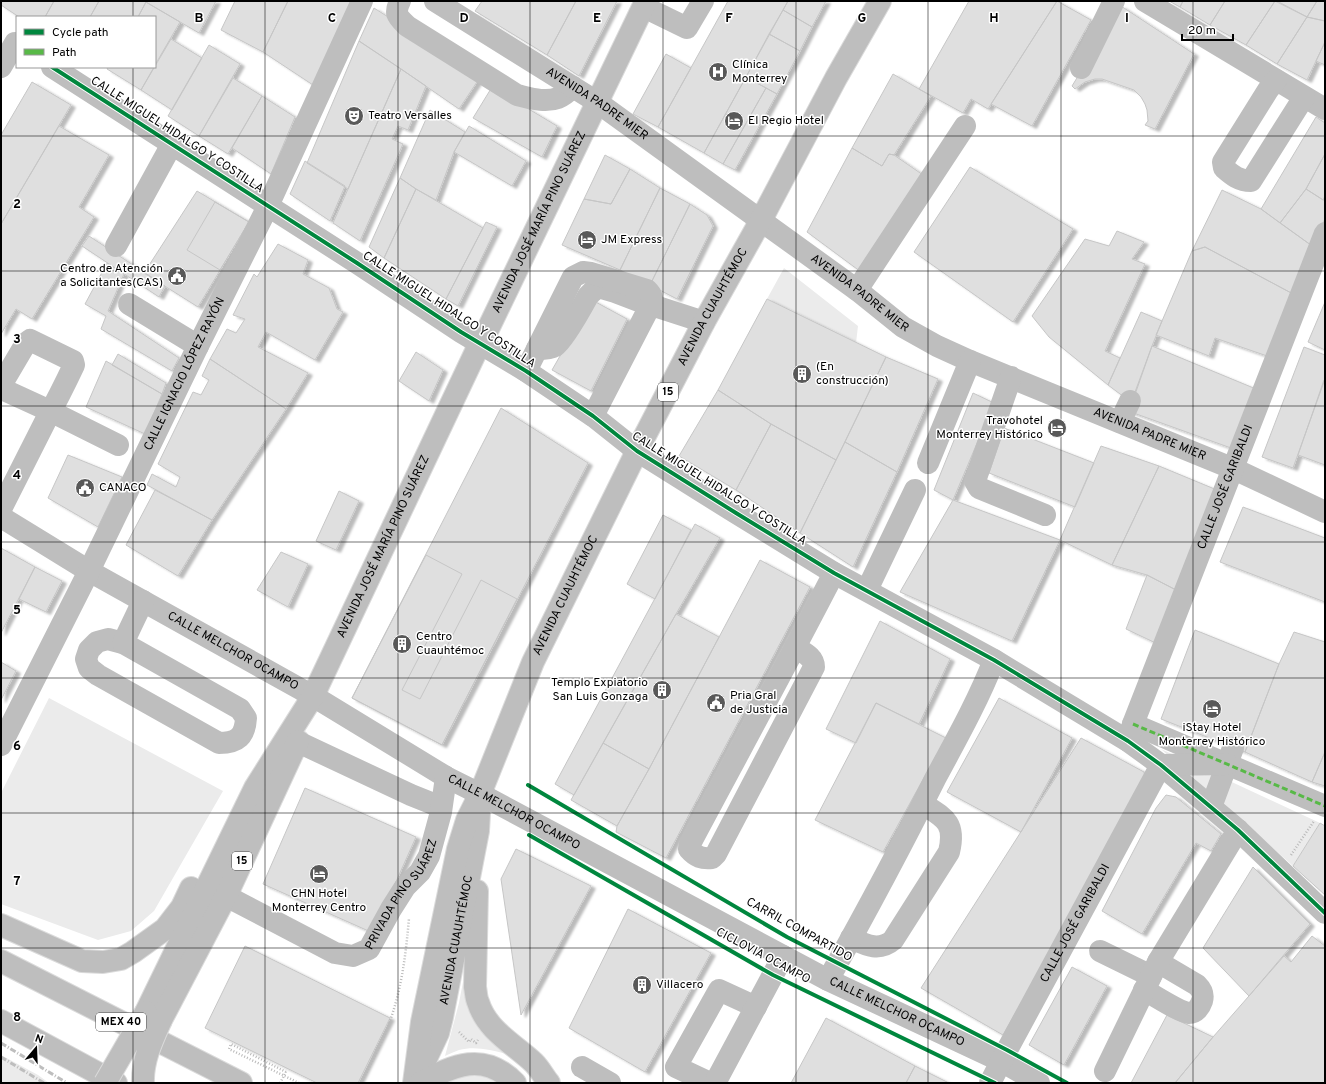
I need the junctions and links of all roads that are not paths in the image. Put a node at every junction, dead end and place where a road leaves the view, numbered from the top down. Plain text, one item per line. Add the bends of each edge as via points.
1 (362, 1) edge
2 (400, 1) edge
3 (703, 1) edge
4 (880, 1) edge
5 (1114, 1) edge
6 (1145, 1) edge
7 (446, 4) edge
8 (645, 4) edge
9 (11, 41) edge
10 (1, 67) edge
11 (54, 68) edge
12 (1081, 68) dead end
13 (1276, 80) junction
14 (573, 87) junction
15 (1304, 97) junction
16 (597, 102) junction
17 (1325, 109) edge
18 (1249, 120) junction
19 (965, 126) dead end
20 (1278, 138) junction
21 (172, 144) junction
22 (268, 206) junction
23 (761, 220) junction
24 (1325, 233) edge
25 (116, 246) dead end
26 (857, 290) junction
27 (129, 304) dead end
28 (651, 304) junction
29 (704, 322) junction
30 (480, 343) junction
31 (198, 346) junction
32 (970, 361) junction
33 (526, 371) junction
34 (1011, 377) junction
35 (1130, 401) dead end
36 (593, 416) junction
37 (1120, 422) junction
38 (118, 445) dead end
39 (638, 451) junction
40 (928, 463) dead end
41 (1234, 469) junction
42 (915, 490) dead end
43 (1, 509) edge
44 (1325, 512) edge
45 (1045, 515) dead end
46 (1, 518) edge
47 (89, 571) junction
48 (834, 573) junction
49 (867, 590) junction
50 (143, 601) junction
51 (123, 642) junction
52 (795, 647) junction
53 (994, 660) junction
54 (312, 696) junction
55 (1130, 733) junction
56 (298, 742) junction
57 (1, 745) edge
58 (1230, 756) junction
59 (1161, 765) junction
60 (446, 777) junction
61 (255, 788) junction
62 (480, 794) junction
63 (923, 804) junction
64 (1325, 806) edge
65 (441, 807) junction
66 (1211, 807) junction
67 (1238, 830) junction
68 (478, 831) junction
69 (226, 896) junction
70 (1325, 913) edge
71 (1, 925) edge
72 (851, 938) junction
73 (1100, 951) dead end
74 (783, 956) junction
75 (1, 961) edge
76 (1151, 976) junction
77 (828, 980) junction
78 (756, 1007) junction
79 (153, 1016) junction
80 (1, 1021) edge
81 (1001, 1061) junction
82 (582, 1067) dead end
83 (1105, 1071) dead end
84 (105, 1083) edge
85 (116, 1083) edge
86 (143, 1083) edge
87 (240, 1083) edge
88 (415, 1083) edge
89 (420, 1083) edge
90 (515, 1083) edge
91 (549, 1083) edge
92 (610, 1083) edge
93 (710, 1083) edge
94 (715, 1083) edge
95 (990, 1083) edge
96 (1039, 1083) edge

1 - 22 main road, CALLE IGNACIO LÓPEZ RAYÓN
2 - 14 main road via 396,10 397,17 407,26 517,95 546,100 558,98
3 - 8 main road via 688,28
4 - 23 main road, AVENIDA CUAUHTÉMOC / 15
5 - 12 main road
6 - 13 main road
7 - 14 main road, AVENIDA PADRE MIER
8 - 16 main road, AVENIDA JOSÉ MARÍA PINO SUÁREZ / 15
9 - 10 main road
11 - 21 main road, CALLE MIGUEL HIDALGO Y COSTILLA
13 - 15 main road
13 - 18 main road
14 - 16 main road, AVENIDA PADRE MIER
15 - 17 main road
15 - 20 main road
16 - 23 main road, AVENIDA PADRE MIER
16 - 30 main road, AVENIDA JOSÉ MARÍA PINO SUÁREZ / 15
18 - 20 main road
18 - 20 main road via 1223,162 1224,168 1232,175 1242,181 1251,181
19 - 26 main road
21 - 22 main road, CALLE MIGUEL HIDALGO Y COSTILLA
21 - 25 main road
22 - 30 main road, CALLE MIGUEL HIDALGO Y COSTILLA
22 - 31 main road, CALLE IGNACIO LÓPEZ RAYÓN
23 - 26 main road, AVENIDA PADRE MIER
23 - 29 main road, AVENIDA CUAUHTÉMOC / 15
24 - 41 main road, CALLE JOSÉ GARIBALDI
26 - 32 main road, AVENIDA PADRE MIER via 903,327
27 - 31 main road
28 - 29 main road
28 - 33 main road via 598,287 588,296 562,339 548,349 537,349
28 - 36 main road
29 - 39 main road, AVENIDA CUAUHTÉMOC / 15
30 - 33 main road, CALLE MIGUEL HIDALGO Y COSTILLA
30 - 54 main road, AVENIDA JOSÉ MARÍA PINO SUÁREZ / 15
31 - 47 main road, CALLE IGNACIO LÓPEZ RAYÓN
32 - 34 main road, AVENIDA PADRE MIER
32 - 40 main road
33 - 36 main road, CALLE MIGUEL HIDALGO Y COSTILLA
34 - 37 main road, AVENIDA PADRE MIER
34 - 45 main road via 976,481 979,488
35 - 37 main road
36 - 39 main road, CALLE MIGUEL HIDALGO Y COSTILLA
37 - 41 main road, AVENIDA PADRE MIER
38 - 43 main road via 50,411
39 - 48 main road, CALLE MIGUEL HIDALGO Y COSTILLA
39 - 62 main road, AVENIDA CUAUHTÉMOC / 15 via 533,662
41 - 44 main road, AVENIDA PADRE MIER
41 - 55 main road, CALLE JOSÉ GARIBALDI
42 - 49 main road
46 - 47 main road, CALLE MELCHOR OCAMPO
47 - 50 main road, CALLE MELCHOR OCAMPO
47 - 57 main road, CALLE IGNACIO LÓPEZ RAYÓN
48 - 49 main road, CALLE MIGUEL HIDALGO Y COSTILLA
48 - 52 main road
49 - 53 main road, CALLE MIGUEL HIDALGO Y COSTILLA
50 - 51 main road
50 - 54 main road, CALLE MELCHOR OCAMPO
51 - 51 main road via 240,709 246,718 246,728 239,738 230,743 220,743 89,668 86,659 96,642 108,638
52 - 52 main road via 690,844 689,849 694,855 706,859 716,854 814,667 812,658
53 - 55 main road, CALLE MIGUEL HIDALGO Y COSTILLA
53 - 63 main road via 985,684
54 - 56 main road, 15
54 - 60 main road, CALLE MELCHOR OCAMPO
54 - 61 main road, AVENIDA JOSÉ MARÍA PINO SUÁREZ / 15
55 - 58 main road
55 - 59 main road, CALLE MIGUEL HIDALGO Y COSTILLA
56 - 65 main road
56 - 69 main road, 15
58 - 59 main road
58 - 64 main road
58 - 66 main road
59 - 66 main road, CALLE MIGUEL HIDALGO Y COSTILLA
59 - 81 main road, CALLE JOSÉ GARIBALDI
60 - 62 main road, CALLE MELCHOR OCAMPO
60 - 65 main road, PRIVADA PINO SUÁREZ
61 - 71 main road via 226,821 182,907 165,929 134,952 121,959 103,962 82,961
61 - 79 main road, AVENIDA JOSÉ MARÍA PINO SUÁREZ / 15
62 - 68 main road, AVENIDA CUAUHTÉMOC / 15
62 - 74 main road, CALLE MELCHOR OCAMPO
62 - 88 main road, AVENIDA CUAUHTÉMOC / 15 via 467,820 458,849 422,1022
63 - 72 main road
63 - 72 main road via 943,817 948,825 951,832 949,852 893,940 875,947
65 - 69 main road, PRIVADA PINO SUÁREZ via 429,856 420,872 405,887 390,909 369,949 353,956 335,953
66 - 67 main road, CALLE MIGUEL HIDALGO Y COSTILLA
67 - 70 main road, CALLE MIGUEL HIDALGO Y COSTILLA
67 - 76 main road
68 - 88 main road, AVENIDA CUAUHTÉMOC / 15 via 442,1017 438,1033
68 - 91 main road via 475,987 478,1002 492,1027 534,1064
69 - 79 main road, 15
72 - 77 main road
73 - 76 main road
74 - 77 main road, CALLE MELCHOR OCAMPO
74 - 78 main road
75 - 87 main road, MEX 40
76 - 83 main road
77 - 81 main road, CALLE MELCHOR OCAMPO
78 - 93 main road via 719,990 676,1068
78 - 94 main road
79 - 84 main road, AVENIDA JOSÉ MARÍA PINO SUÁREZ / 15, bridge
79 - 86 main road, bridge
80 - 85 main road
81 - 95 main road, CALLE JOSÉ GARIBALDI
81 - 96 main road, CALLE MELCHOR OCAMPO
82 - 92 main road
89 - 90 main road via 442,1071 474,1063 506,1074

